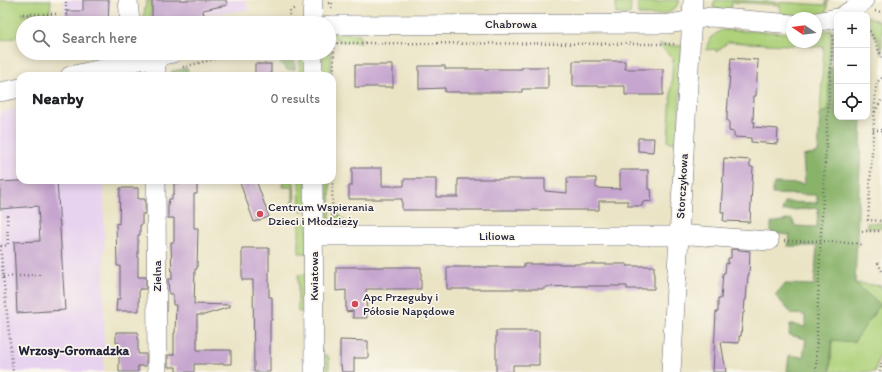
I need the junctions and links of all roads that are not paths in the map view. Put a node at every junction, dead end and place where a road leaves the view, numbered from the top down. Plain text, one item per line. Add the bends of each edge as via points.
1 (128, 0) edge
2 (313, 0) edge
3 (692, 0) edge
4 (863, 1) edge
5 (129, 16) edge
6 (312, 16) edge
7 (832, 19) edge
8 (692, 20) junction
9 (786, 23) edge
10 (336, 25) edge
11 (121, 60) edge
12 (169, 60) edge
13 (313, 60) edge
14 (83, 72) edge
15 (159, 72) edge
16 (313, 72) edge
17 (16, 89) edge
18 (0, 92) edge
19 (156, 184) edge
20 (315, 184) edge
21 (323, 236) junction
22 (679, 236) junction
23 (768, 241) road end
24 (157, 372) edge
25 (314, 372) edge
26 (671, 372) edge

1 - 5 street
2 - 6 street
3 - 8 street, Storczykowa
4 - 7 street
8 - 9 street, Chabrowa via 710,17
8 - 10 street, Chabrowa via 669,24
8 - 22 street, Storczykowa
11 - 14 street
12 - 15 street
13 - 16 street
17 - 18 street
19 - 24 street, Zielna
20 - 21 street, Kwiatowa
21 - 22 street, Liliowa
21 - 25 street, Kwiatowa
22 - 23 street, Liliowa
22 - 26 street, Storczykowa

